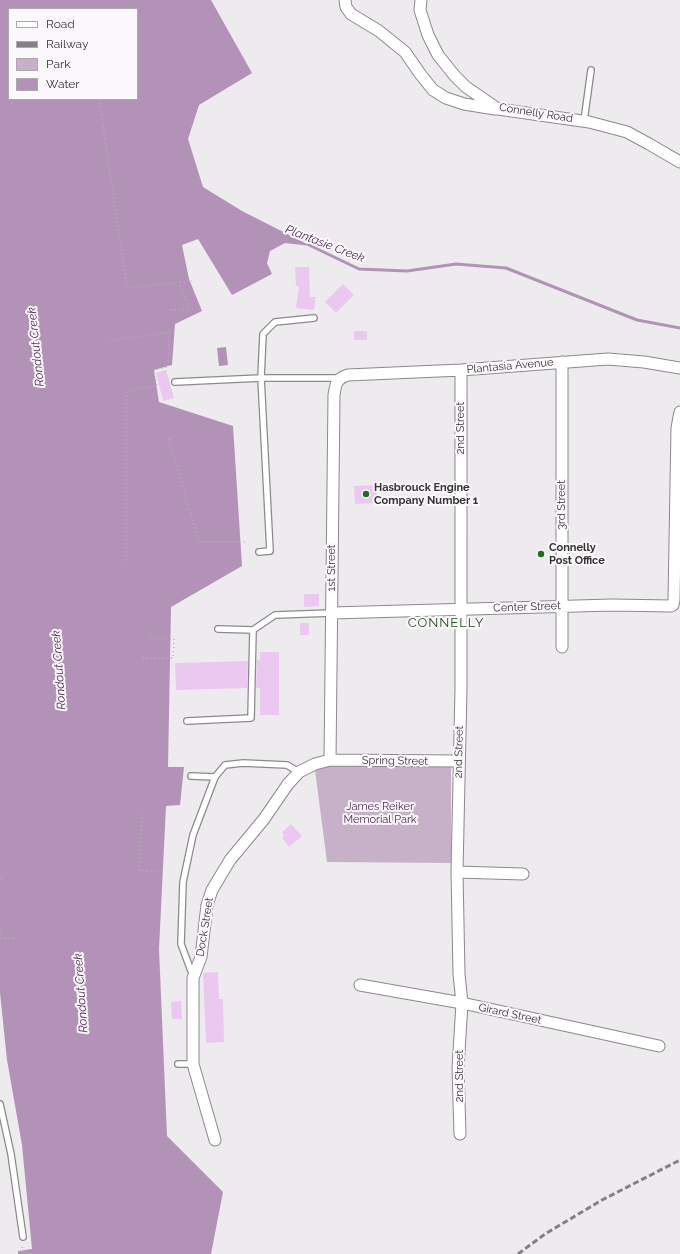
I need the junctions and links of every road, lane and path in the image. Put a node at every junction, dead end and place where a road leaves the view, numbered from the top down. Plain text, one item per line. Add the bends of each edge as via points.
1 (345, 0) edge
2 (421, 0) edge
3 (591, 70) dead end
4 (99, 100) edge
5 (498, 109) junction
6 (584, 121) junction
7 (680, 162) edge
8 (192, 281) dead end
9 (179, 282) junction
10 (171, 310) dead end
11 (314, 318) dead end
12 (175, 331) dead end
13 (167, 332) junction
14 (109, 341) dead end
15 (562, 362) junction
16 (680, 368) edge
17 (461, 370) junction
18 (261, 378) junction
19 (340, 378) junction
20 (175, 382) dead end
21 (680, 412) edge
22 (169, 439) dead end
23 (678, 529) edge
24 (246, 542) dead end
25 (259, 552) dead end
26 (126, 564) dead end
27 (562, 606) junction
28 (460, 609) junction
29 (332, 613) junction
30 (218, 629) dead end
31 (254, 630) junction
32 (148, 638) dead end
33 (562, 647) dead end
34 (143, 658) dead end
35 (187, 721) dead end
36 (330, 760) junction
37 (459, 761) junction
38 (299, 772) junction
39 (191, 776) dead end
40 (215, 777) junction
41 (142, 814) dead end
42 (163, 872) dead end
43 (458, 872) junction
44 (523, 874) dead end
45 (1, 876) edge
46 (0, 884) edge
47 (0, 926) edge
48 (0, 938) edge
49 (16, 938) dead end
50 (193, 978) junction
51 (360, 985) dead end
52 (462, 1003) junction
53 (659, 1046) dead end
54 (178, 1064) dead end
55 (193, 1064) junction
56 (0, 1104) edge
57 (460, 1134) dead end
58 (215, 1140) dead end
59 (23, 1237) dead end
60 (22, 1247) dead end
61 (23, 1254) edge

1 - 5 street via 351,14 379,31 405,52 434,90 446,98 464,104
2 - 5 street, Connelly Road via 420,10 438,55 466,87
3 - 6 lane
4 - 9 path via 127,288
5 - 6 street, Connelly Road
6 - 7 street, Connelly Road via 627,132
8 - 9 path
9 - 10 path via 190,309
11 - 18 lane via 275,322 263,334
12 - 13 path
13 - 14 path
13 - 26 path via 168,367 153,370 157,385 126,392
15 - 16 street, Plantasia Avenue via 608,360
15 - 17 street, Plantasia Avenue
15 - 27 street, 3rd Street
17 - 19 street, Plantasia Avenue via 348,375
17 - 28 street, 2nd Street
18 - 19 lane
18 - 20 lane
18 - 25 lane via 270,551
19 - 29 street, 1st Street via 336,382 334,395
21 - 23 street via 677,428
22 - 24 path via 199,542
23 - 27 street, Center Street via 673,605
27 - 28 street, Center Street
27 - 33 street, 3rd Street
28 - 29 street, Center Street
28 - 37 street, 2nd Street
29 - 31 lane via 276,615
29 - 36 street, 1st Street
30 - 31 lane
31 - 35 lane via 251,718
32 - 34 path via 174,639 173,658
36 - 37 street, Spring Street
36 - 38 street, Dock Street
37 - 43 street, 2nd Street
38 - 40 lane via 287,765 243,763 225,765
38 - 50 street, Dock Street via 230,860 212,890 207,905 201,957
39 - 40 lane
40 - 50 lane via 193,835 183,882 181,944
41 - 42 path via 138,870
43 - 44 street
43 - 52 street, 2nd Street via 459,974
45 - 46 path
47 - 48 path
48 - 49 path
50 - 55 street, Dock Street
51 - 52 street, Girard Street
52 - 53 street, Girard Street
52 - 57 street, 2nd Street via 458,1068
54 - 55 lane
55 - 58 street, Dock Street
56 - 59 lane via 11,1154
60 - 61 path

